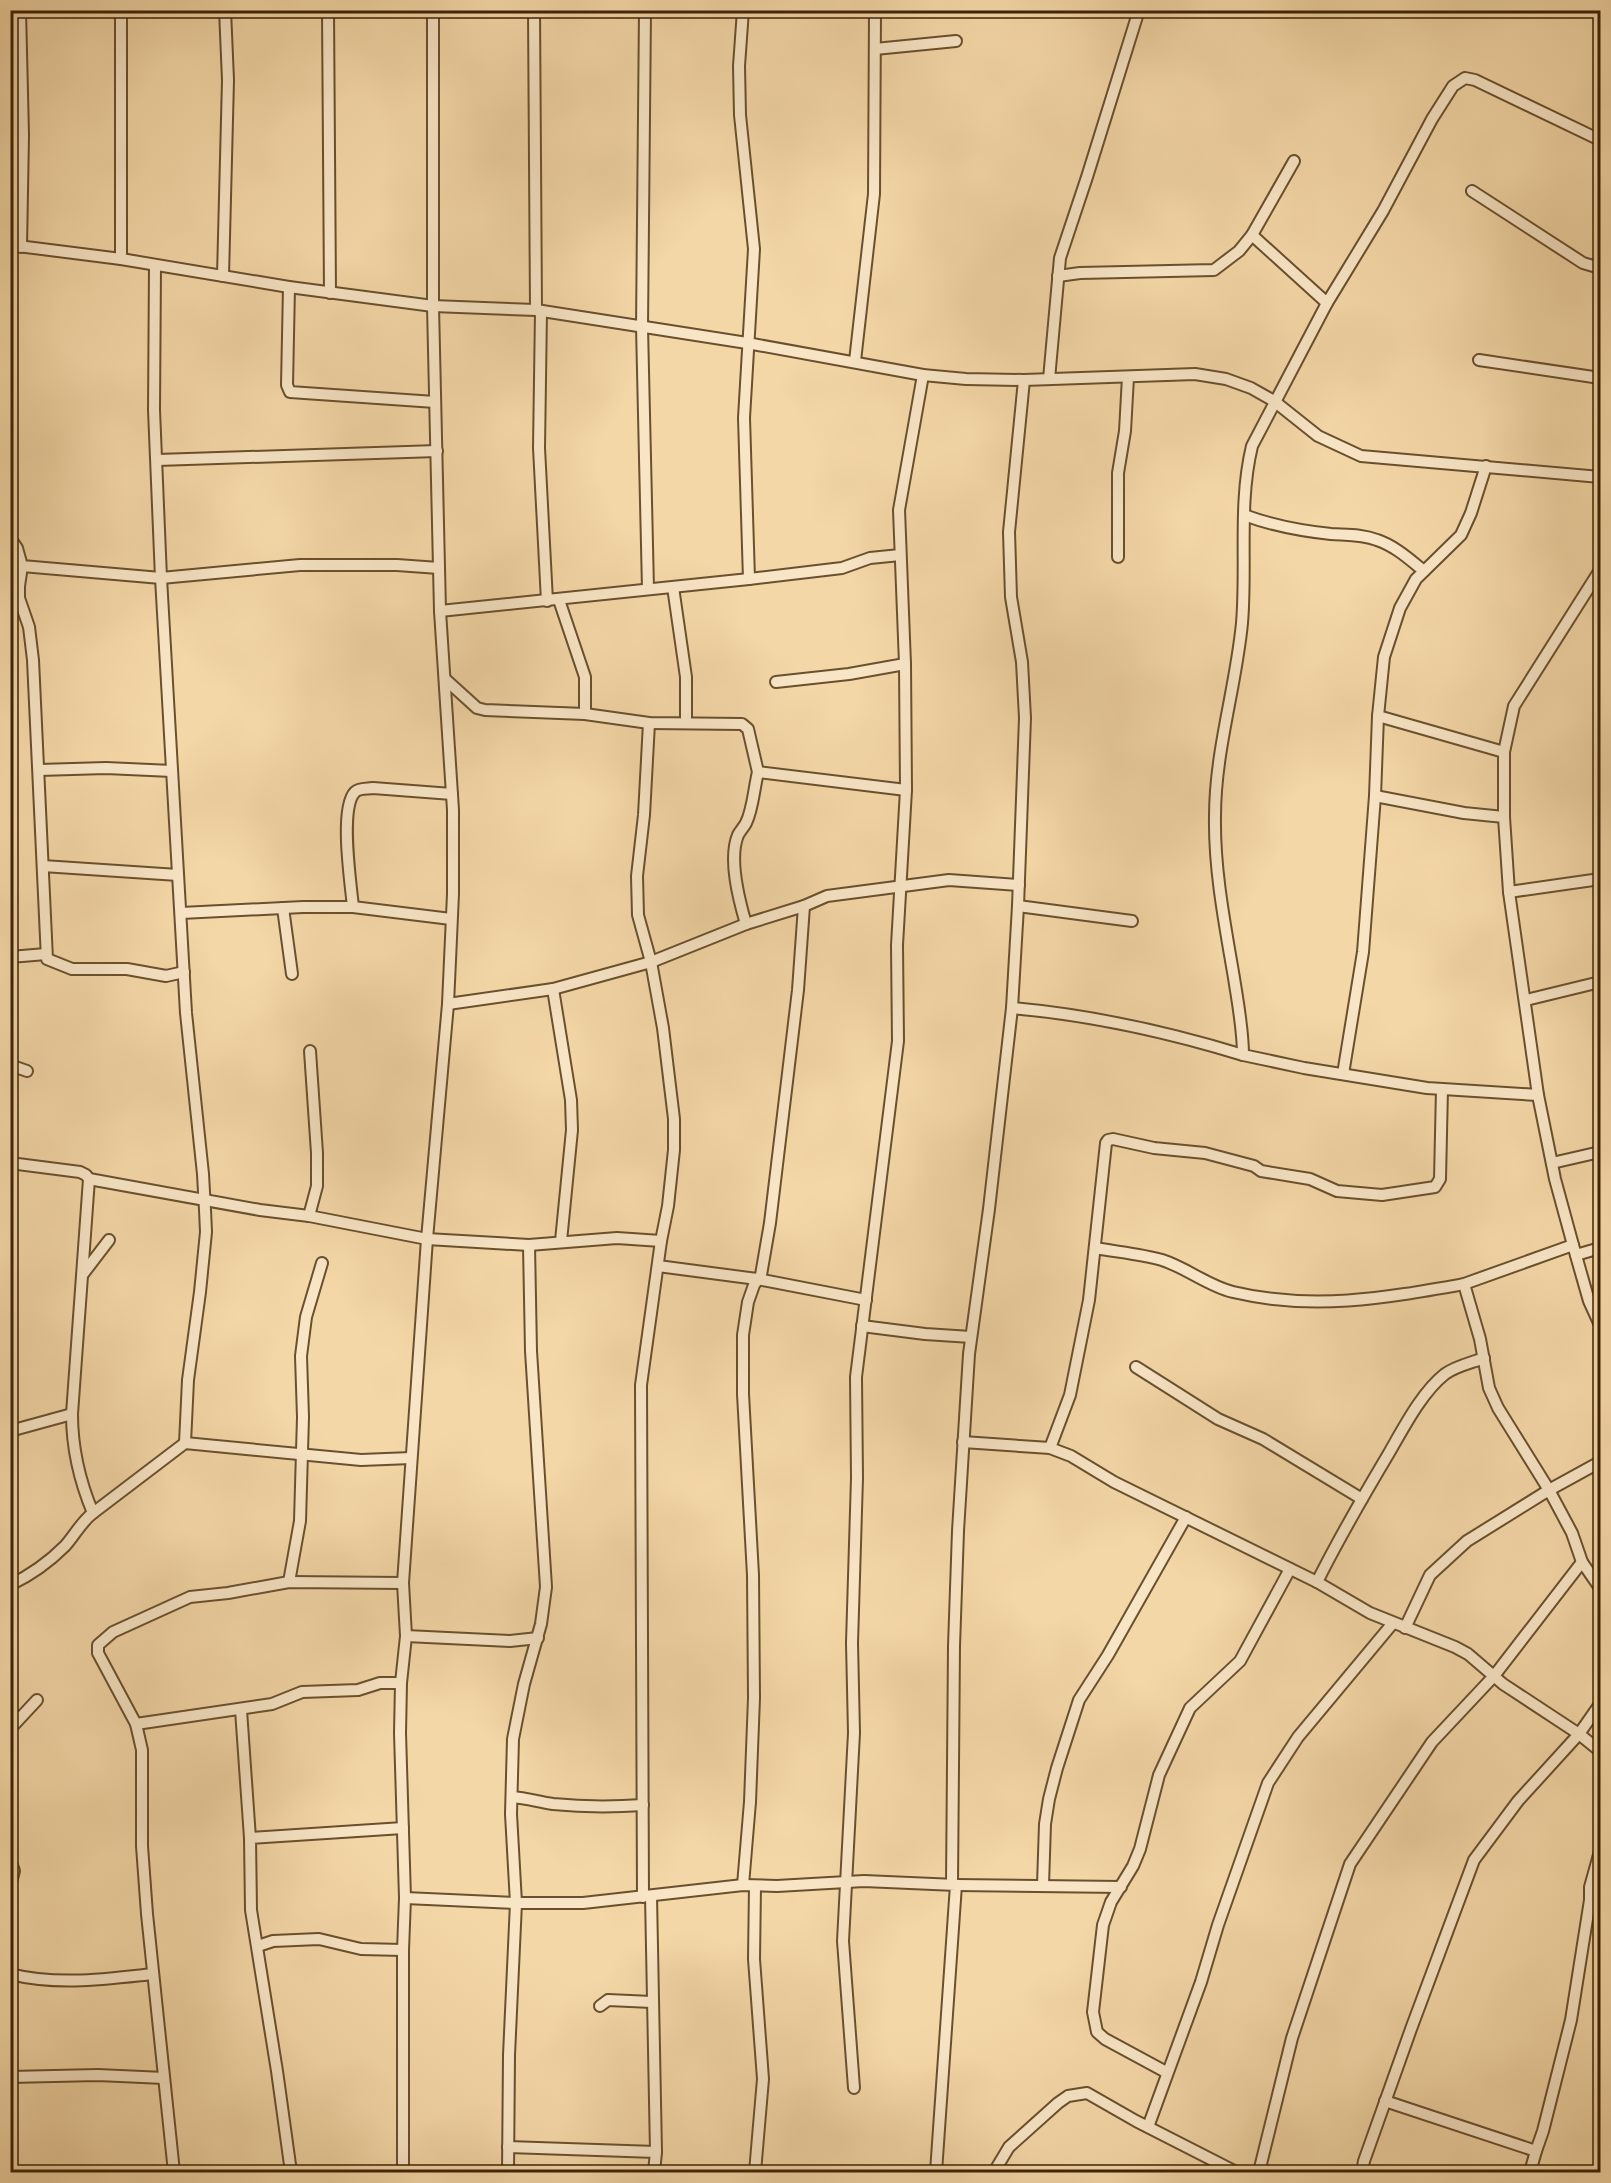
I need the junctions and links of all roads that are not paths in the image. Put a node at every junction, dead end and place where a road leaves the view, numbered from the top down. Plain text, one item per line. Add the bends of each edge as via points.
1 (21, 10) edge
2 (121, 10) edge
3 (225, 10) edge
4 (328, 10) edge
5 (433, 10) edge
6 (534, 10) edge
7 (645, 10) edge
8 (743, 10) edge
9 (874, 10) edge
10 (1139, 10) edge
11 (956, 41) dead end
12 (875, 49) junction
13 (1600, 140) edge
14 (1294, 161) dead end
15 (1472, 191) dead end
16 (1252, 235) junction
17 (16, 246) edge
18 (121, 259) junction
19 (155, 265) junction
20 (1600, 268) edge
21 (223, 276) junction
22 (1058, 276) junction
23 (289, 287) junction
24 (330, 292) junction
25 (1327, 303) junction
26 (433, 306) junction
27 (538, 311) junction
28 (642, 327) junction
29 (747, 343) junction
30 (1479, 360) dead end
31 (855, 361) junction
32 (923, 375) junction
33 (1128, 377) junction
34 (1600, 378) edge
35 (1050, 379) junction
36 (1024, 380) junction
37 (1274, 401) junction
38 (435, 402) junction
39 (437, 451) junction
40 (157, 460) junction
41 (1486, 466) junction
42 (1600, 477) edge
43 (1244, 515) junction
44 (10, 538) edge
45 (900, 555) junction
46 (1118, 557) dead end
47 (22, 566) junction
48 (440, 568) junction
49 (1424, 570) junction
50 (1600, 570) edge
51 (161, 578) junction
52 (749, 579) junction
53 (673, 587) junction
54 (648, 589) junction
55 (559, 600) junction
56 (547, 601) junction
57 (440, 611) junction
58 (905, 664) junction
59 (445, 679) junction
60 (776, 682) dead end
61 (585, 714) junction
62 (1378, 716) junction
63 (650, 723) junction
64 (686, 723) junction
65 (1504, 752) junction
66 (39, 770) junction
67 (172, 771) junction
68 (758, 772) junction
69 (906, 790) junction
70 (452, 795) junction
71 (1375, 796) junction
72 (1504, 817) junction
73 (43, 866) junction
74 (178, 875) junction
75 (1600, 879) edge
76 (1019, 885) junction
77 (899, 886) junction
78 (1509, 892) junction
79 (804, 906) junction
80 (1018, 906) junction
81 (353, 907) junction
82 (283, 908) junction
83 (182, 913) junction
84 (451, 919) junction
85 (1132, 921) dead end
86 (746, 924) junction
87 (46, 954) junction
88 (10, 957) edge
89 (651, 962) junction
90 (184, 972) junction
91 (292, 974) dead end
92 (1600, 982) edge
93 (553, 989) junction
94 (1526, 1000) junction
95 (448, 1004) junction
96 (1012, 1008) junction
97 (310, 1051) dead end
98 (1243, 1055) junction
99 (10, 1065) edge
100 (27, 1071) dead end
101 (1343, 1074) junction
102 (1442, 1089) junction
103 (1538, 1095) junction
104 (1600, 1152) edge
105 (10, 1163) edge
106 (1552, 1163) junction
107 (89, 1179) junction
108 (204, 1199) junction
109 (309, 1216) junction
110 (427, 1239) junction
111 (109, 1240) dead end
112 (661, 1240) junction
113 (561, 1241) junction
114 (529, 1245) junction
115 (1095, 1248) junction
116 (1600, 1248) edge
117 (1574, 1250) junction
118 (322, 1263) dead end
119 (658, 1266) junction
120 (83, 1274) junction
121 (758, 1279) junction
122 (1464, 1284) junction
123 (866, 1300) junction
124 (1600, 1325) edge
125 (862, 1326) junction
126 (971, 1337) junction
127 (1484, 1358) junction
128 (1136, 1367) dead end
129 (72, 1414) junction
130 (10, 1431) edge
131 (963, 1442) junction
132 (185, 1443) junction
133 (1050, 1449) junction
134 (302, 1454) junction
135 (411, 1458) junction
136 (1600, 1462) edge
137 (1549, 1490) junction
138 (1362, 1499) junction
139 (93, 1513) junction
140 (1186, 1517) junction
141 (1582, 1562) junction
142 (1290, 1569) junction
143 (289, 1582) junction
144 (1317, 1582) junction
145 (403, 1583) junction
146 (10, 1585) edge
147 (1600, 1588) edge
148 (1393, 1623) junction
149 (1405, 1628) junction
150 (406, 1636) junction
151 (538, 1638) junction
152 (1494, 1676) junction
153 (401, 1683) junction
154 (37, 1700) dead end
155 (1600, 1704) edge
156 (241, 1710) junction
157 (136, 1724) junction
158 (10, 1729) edge
159 (1579, 1734) junction
160 (1600, 1751) edge
161 (512, 1797) junction
162 (643, 1805) junction
163 (403, 1828) junction
164 (250, 1838) junction
165 (1600, 1851) edge
166 (10, 1860) edge
167 (847, 1882) junction
168 (743, 1885) junction
169 (954, 1885) junction
170 (1043, 1885) junction
171 (10, 1886) edge
172 (755, 1886) junction
173 (1121, 1887) junction
174 (647, 1896) junction
175 (405, 1898) junction
176 (1590, 1900) junction
177 (516, 1903) junction
178 (1600, 1908) edge
179 (258, 1946) junction
180 (403, 1950) junction
181 (10, 1974) edge
182 (153, 1974) junction
183 (652, 2002) junction
184 (600, 2006) dead end
185 (1166, 2073) junction
186 (10, 2077) edge
187 (164, 2078) junction
188 (854, 2088) dead end
189 (1385, 2101) junction
190 (1148, 2127) junction
191 (508, 2147) junction
192 (1536, 2151) junction
193 (656, 2152) junction
194 (10, 2172) edge
195 (37, 2172) edge
196 (174, 2172) edge
197 (291, 2172) edge
198 (403, 2172) edge
199 (508, 2172) edge
200 (654, 2172) edge
201 (755, 2172) edge
202 (936, 2172) edge
203 (994, 2172) edge
204 (1236, 2172) edge
205 (1259, 2172) edge
206 (1362, 2172) edge
207 (1530, 2172) edge

1 - 17 street
2 - 18 street
3 - 21 street via 228,80
4 - 24 street
5 - 26 street
6 - 27 street
7 - 28 street
8 - 29 street via 740,115 754,249
9 - 12 street
10 - 22 street via 1060,258
11 - 12 street
12 - 31 street via 874,194
13 - 25 street via 1475,80 1460,80 1432,119 1383,211
14 - 16 street
15 - 20 street via 1583,263
16 - 22 street via 1214,270
16 - 25 street
17 - 18 street
18 - 19 street
19 - 21 street
19 - 40 street
21 - 23 street
22 - 35 street
23 - 24 street
23 - 38 street via 290,392
24 - 26 street
25 - 37 street
26 - 27 street
26 - 38 street
27 - 28 street
27 - 56 street via 539,448
28 - 29 street
28 - 54 street
29 - 31 street
29 - 52 street via 744,418
30 - 34 street
31 - 32 street
32 - 36 street
32 - 45 street via 898,510
33 - 35 street
33 - 37 street via 1195,374 1226,379
33 - 46 street via 1118,473
35 - 36 street
36 - 76 street via 1009,532 1011,597 1022,662 1025,718
37 - 41 street via 1318,436 1361,456
37 - 43 street via 1252,446 1246,469
38 - 39 street
39 - 40 street
39 - 48 street
40 - 51 street
41 - 42 street
41 - 49 street via 1461,535
43 - 49 street via 1284,526 1365,536 1396,549
43 - 98 street via 1242,621 1215,816 1219,888
44 - 47 street
45 - 52 street via 870,558 842,568
45 - 58 street
47 - 51 street
47 - 66 street via 19,586 33,660
48 - 51 street via 300,565
48 - 57 street
49 - 62 street via 1400,608 1390,637
50 - 65 street via 1514,706
51 - 67 street
52 - 53 street
53 - 54 street
53 - 64 street via 686,676
54 - 55 street
55 - 56 street
55 - 61 street via 585,677
56 - 57 street
57 - 59 street
58 - 60 street
58 - 69 street
59 - 61 street via 477,708 485,710
59 - 70 street
61 - 63 street
62 - 65 street
62 - 71 street
63 - 64 street
63 - 89 street via 637,876 638,915
64 - 68 street via 746,725
65 - 72 street
66 - 67 street
66 - 73 street
67 - 74 street
68 - 69 street
68 - 86 street via 749,815 738,834 735,851 735,874
69 - 77 street
70 - 81 street via 356,790 345,839
70 - 84 street
71 - 72 street
71 - 101 street via 1363,952
72 - 78 street
73 - 74 street
73 - 87 street
74 - 83 street
75 - 78 street
76 - 77 street via 949,880
76 - 80 street
77 - 79 street via 827,896
77 - 123 street via 898,1041
78 - 94 street
79 - 86 street
79 - 121 street via 770,1223
80 - 85 street
80 - 96 street
81 - 82 street
81 - 84 street
82 - 83 street
82 - 91 street
83 - 90 street
84 - 95 street
86 - 89 street
87 - 88 street
87 - 90 street via 47,959 72,969 127,969 166,976
89 - 93 street
89 - 112 street via 674,1119 668,1206
90 - 108 street
92 - 94 street
93 - 95 street
93 - 113 street via 571,1100 572,1130
94 - 103 street
95 - 110 street
96 - 98 street via 1132,1025
96 - 126 street
97 - 109 street via 317,1153 316,1186
98 - 101 street
99 - 100 street
101 - 102 street
102 - 103 street
102 - 115 street via 1440,1179 1435,1187 1382,1195 1337,1191 1310,1179 1261,1171 1205,1153 1110,1139 1106,1143
103 - 106 street
104 - 106 street
105 - 107 street via 80,1172
106 - 117 street
107 - 108 street
107 - 120 street
108 - 109 street
108 - 132 street via 206,1232 188,1380
109 - 110 street
110 - 114 street
110 - 135 street
111 - 120 street
112 - 113 street
112 - 119 street
113 - 114 street
114 - 151 street via 531,1352 546,1587
115 - 122 street via 1162,1260 1232,1292 1300,1303 1352,1301
115 - 133 street via 1070,1395
116 - 117 street
117 - 122 street
117 - 124 street
118 - 134 street via 306,1317 301,1356
119 - 121 street
119 - 162 street via 641,1385
120 - 129 street
121 - 123 street
121 - 168 street via 748,1302 743,1335 754,1698
122 - 127 street
123 - 125 street
125 - 126 street
125 - 167 street via 856,1377 854,1733
126 - 131 street
127 - 137 street via 1489,1388 1498,1408
127 - 138 street via 1454,1368 1436,1383 1408,1420
128 - 138 street via 1218,1419 1263,1439
129 - 130 street
129 - 139 street via 75,1449
131 - 133 street
131 - 169 street via 954,1646
132 - 134 street
132 - 139 street
133 - 140 street via 1071,1456
134 - 135 street via 361,1460
134 - 143 street via 300,1521
135 - 145 street
136 - 137 street
137 - 141 street
137 - 149 street via 1467,1541 1430,1575
138 - 144 street
139 - 146 street via 54,1556
140 - 142 street
140 - 170 street via 1079,1700 1049,1799
141 - 147 street
141 - 152 street
142 - 144 street
142 - 173 street via 1240,1661 1190,1708 1159,1775 1140,1850
143 - 145 street
143 - 157 street via 190,1597 101,1641 98,1653
144 - 148 street
145 - 150 street
148 - 149 street
148 - 185 street via 1298,1737 1268,1783
149 - 152 street via 1468,1654
150 - 151 street via 510,1641
150 - 153 street
151 - 161 street via 513,1739
152 - 159 street
152 - 205 street via 1432,1742 1350,1864 1292,2038
153 - 156 street via 380,1683 358,1690 302,1692 272,1704
153 - 163 street
154 - 158 street
155 - 159 street
156 - 157 street
156 - 164 street
157 - 182 street via 142,1750 142,1846
159 - 160 street
159 - 189 street via 1518,1801 1474,1860
161 - 162 street via 569,1805
161 - 177 street
162 - 174 street
163 - 164 street
163 - 175 street
164 - 179 street via 250,1910
165 - 176 street
166 - 171 street via 14,1871
167 - 169 street
167 - 172 street
167 - 188 street via 843,1941
168 - 172 street
168 - 174 street
169 - 170 street
169 - 202 street
170 - 173 street
172 - 201 street via 754,1959 763,2079
173 - 185 street via 1111,1902 1104,1925 1094,2022 1101,2036
174 - 177 street via 583,1904
174 - 183 street
175 - 177 street
175 - 180 street
176 - 178 street
176 - 192 street via 1571,2020
177 - 191 street
179 - 180 street via 273,1941 319,1939 361,1949
179 - 197 street
180 - 198 street
181 - 182 street via 55,1981
182 - 187 street
183 - 184 street via 608,2000
183 - 193 street
185 - 190 street
186 - 187 street
187 - 196 street
189 - 192 street
189 - 206 street
190 - 203 street via 1095,2096 1077,2093 1058,2103 1009,2147
190 - 204 street
191 - 193 street
191 - 199 street
192 - 207 street
193 - 200 street
194 - 195 street

